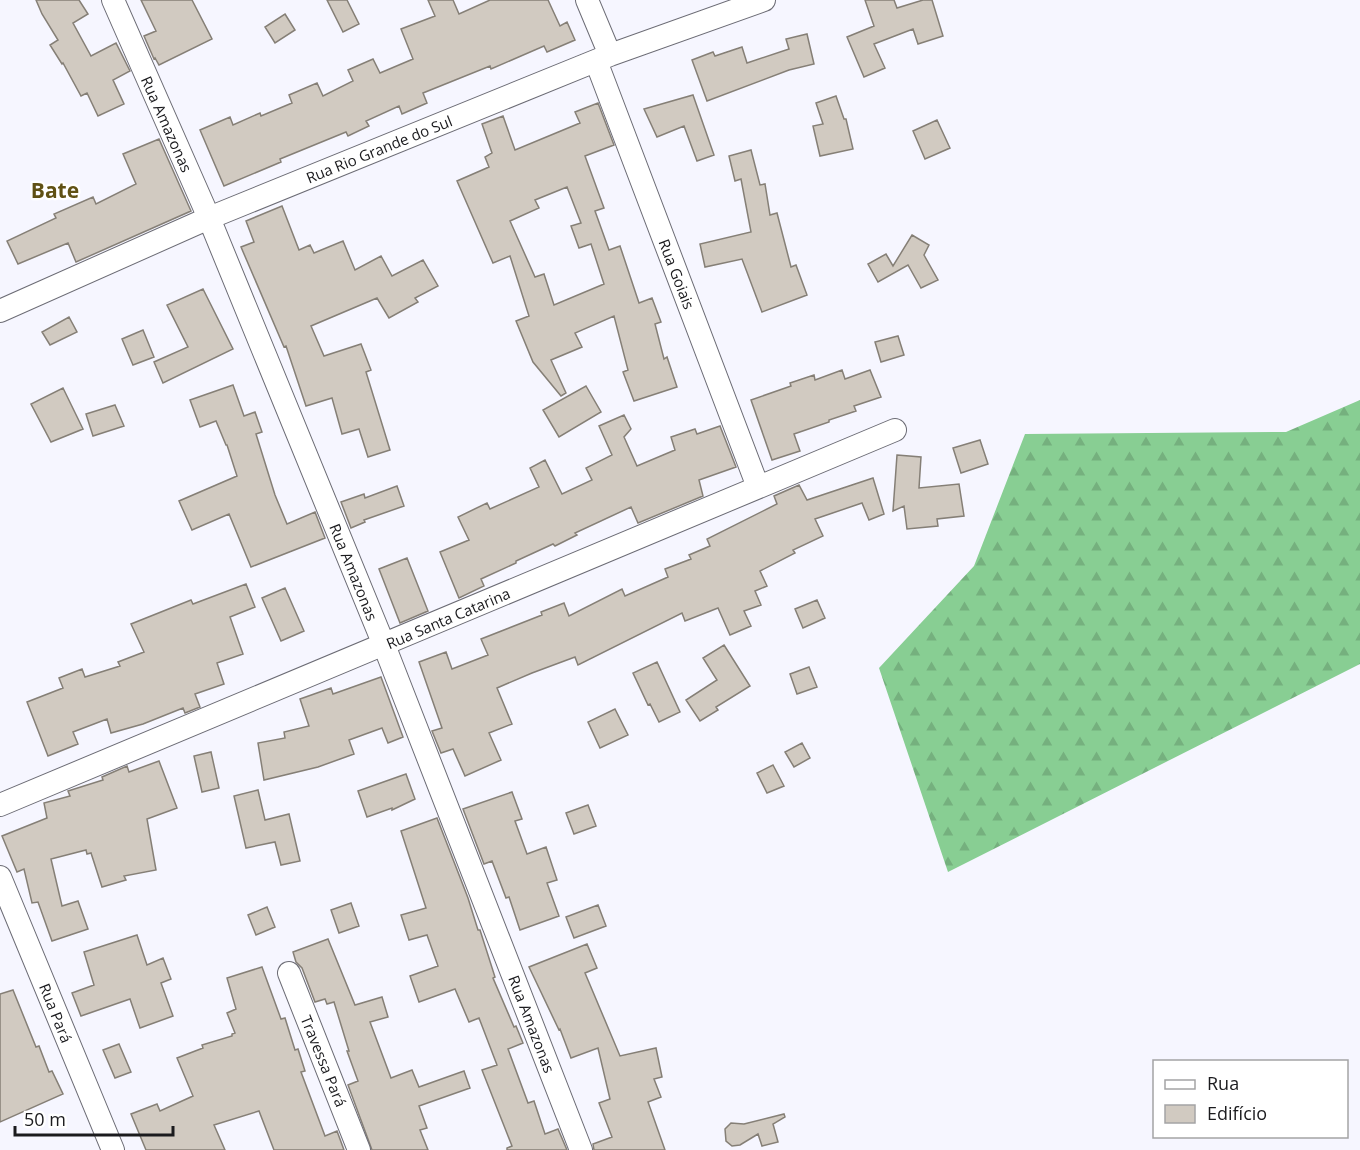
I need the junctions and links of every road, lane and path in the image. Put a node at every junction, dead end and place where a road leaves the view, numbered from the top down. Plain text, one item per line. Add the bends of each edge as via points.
1 (113, 0) edge
2 (587, 0) edge
3 (764, 0) edge
4 (603, 58) junction
5 (209, 218) junction
6 (0, 311) edge
7 (895, 430) dead end
8 (758, 487) junction
9 (384, 645) junction
10 (0, 805) edge
11 (0, 877) edge
12 (289, 973) dead end
13 (113, 1150) edge
14 (359, 1150) edge
15 (581, 1150) edge

1 - 5 street, Rua Amazonas
2 - 4 street, Rua Goiais
3 - 4 street, Rua Rio Grande do Sul
4 - 5 street, Rua Rio Grande do Sul
4 - 8 street, Rua Goiais
5 - 6 street, Rua Rio Grande do Sul
5 - 9 street, Rua Amazonas
7 - 8 street, Rua Santa Catarina
8 - 9 street, Rua Santa Catarina
9 - 10 street, Rua Santa Catarina
9 - 15 street, Rua Amazonas
11 - 13 street, Rua Pará
12 - 14 street, Travessa Pará

